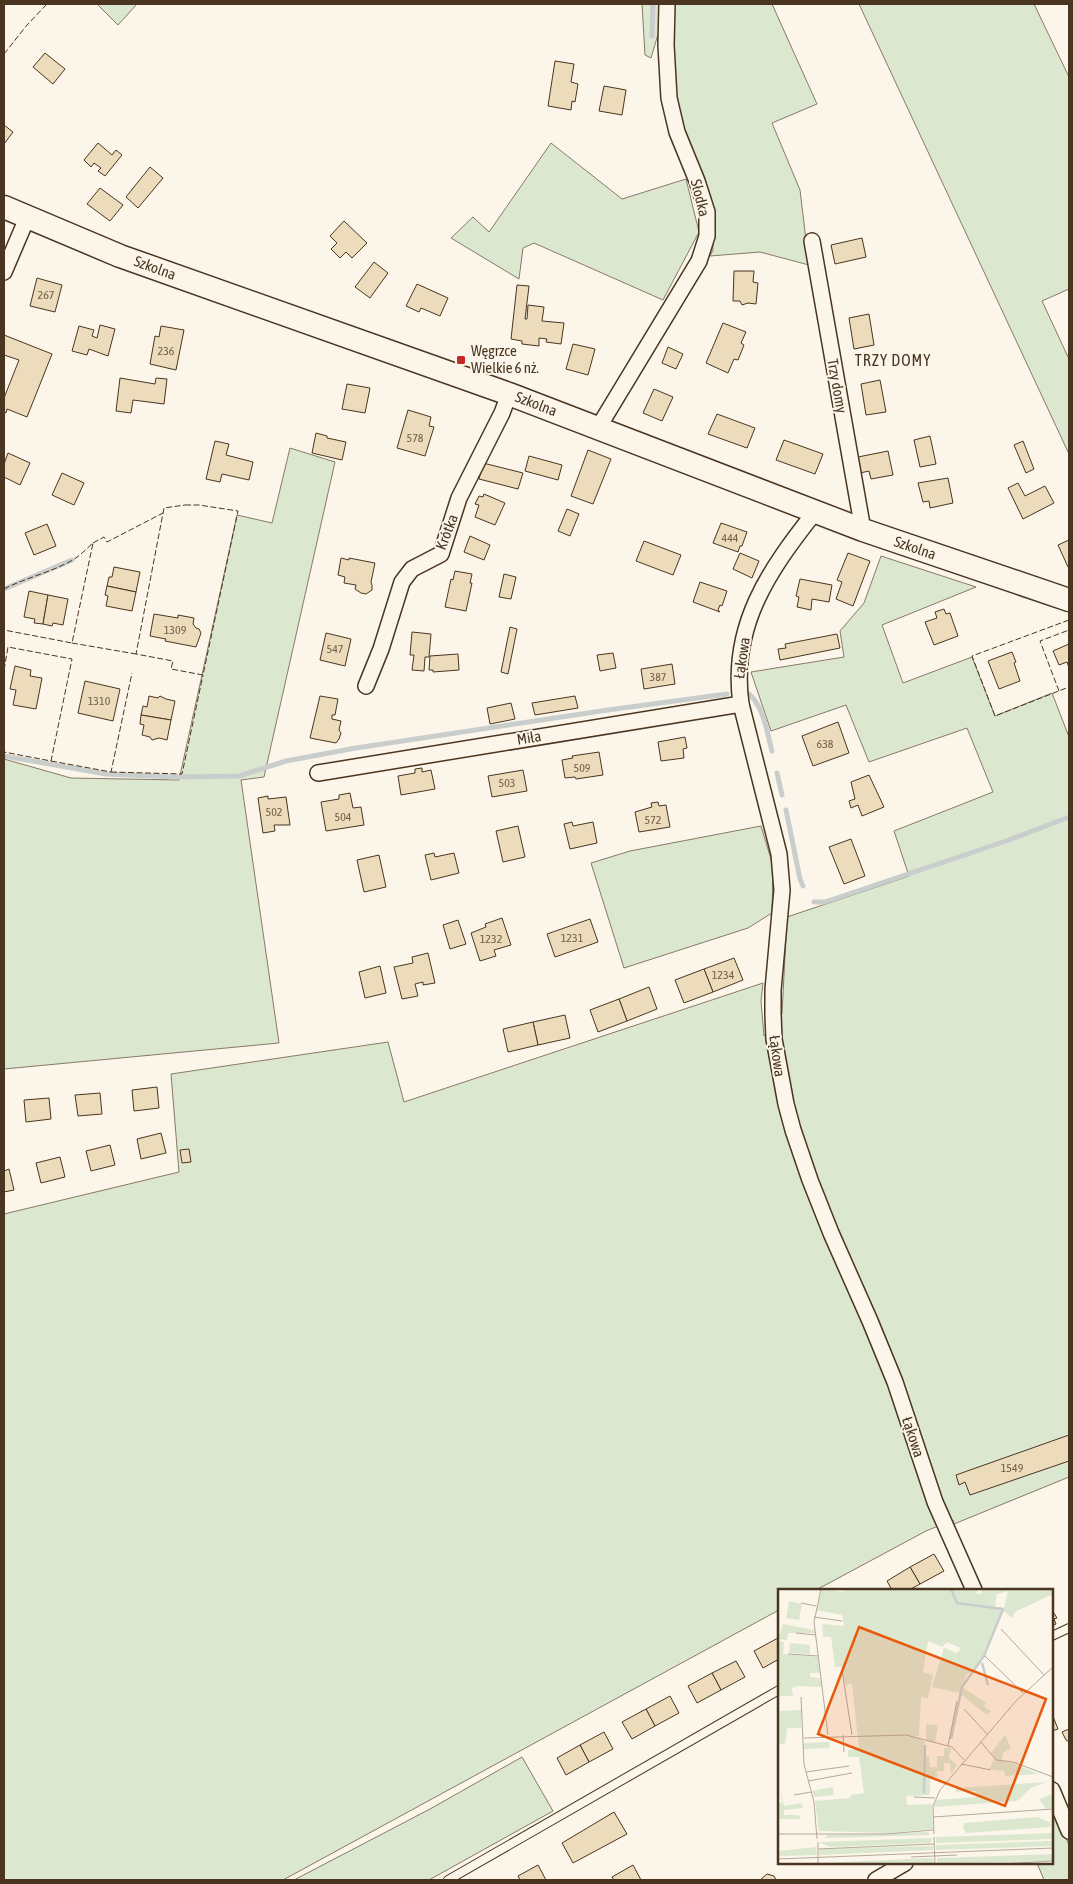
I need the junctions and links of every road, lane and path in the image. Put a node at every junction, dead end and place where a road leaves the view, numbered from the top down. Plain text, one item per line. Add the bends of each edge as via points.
1 (668, 4) edge
2 (4, 208) edge
3 (27, 218) junction
4 (812, 241) dead end
5 (4, 272) edge
6 (509, 394) junction
7 (598, 428) junction
8 (815, 512) junction
9 (863, 530) junction
10 (1069, 600) edge
11 (366, 686) dead end
12 (741, 704) junction
13 (318, 773) dead end
14 (969, 1588) edge
15 (1069, 1628) edge
16 (1053, 1636) edge
17 (778, 1691) edge
18 (1053, 1792) edge
19 (1069, 1831) edge
20 (903, 1864) edge
21 (448, 1880) edge
22 (876, 1880) edge

1 - 7 street, Słodka via 669,98 676,132 707,212 707,236 699,260
2 - 3 street, Szkolna
3 - 5 street
3 - 6 street, Szkolna via 129,259
4 - 9 street, Trzy domy
6 - 7 street, Szkolna
6 - 11 street, Krótka via 459,498 441,554 412,569 402,582
7 - 8 street, Szkolna
8 - 9 street, Szkolna
8 - 12 street, Łąkowa via 769,575 748,624 739,661
9 - 10 street, Szkolna
12 - 13 street, Miła
12 - 14 street, Łąkowa via 779,854 782,890 773,990 774,1039 792,1130 878,1339
15 - 16 lane
17 - 21 lane
18 - 19 street
20 - 22 street

